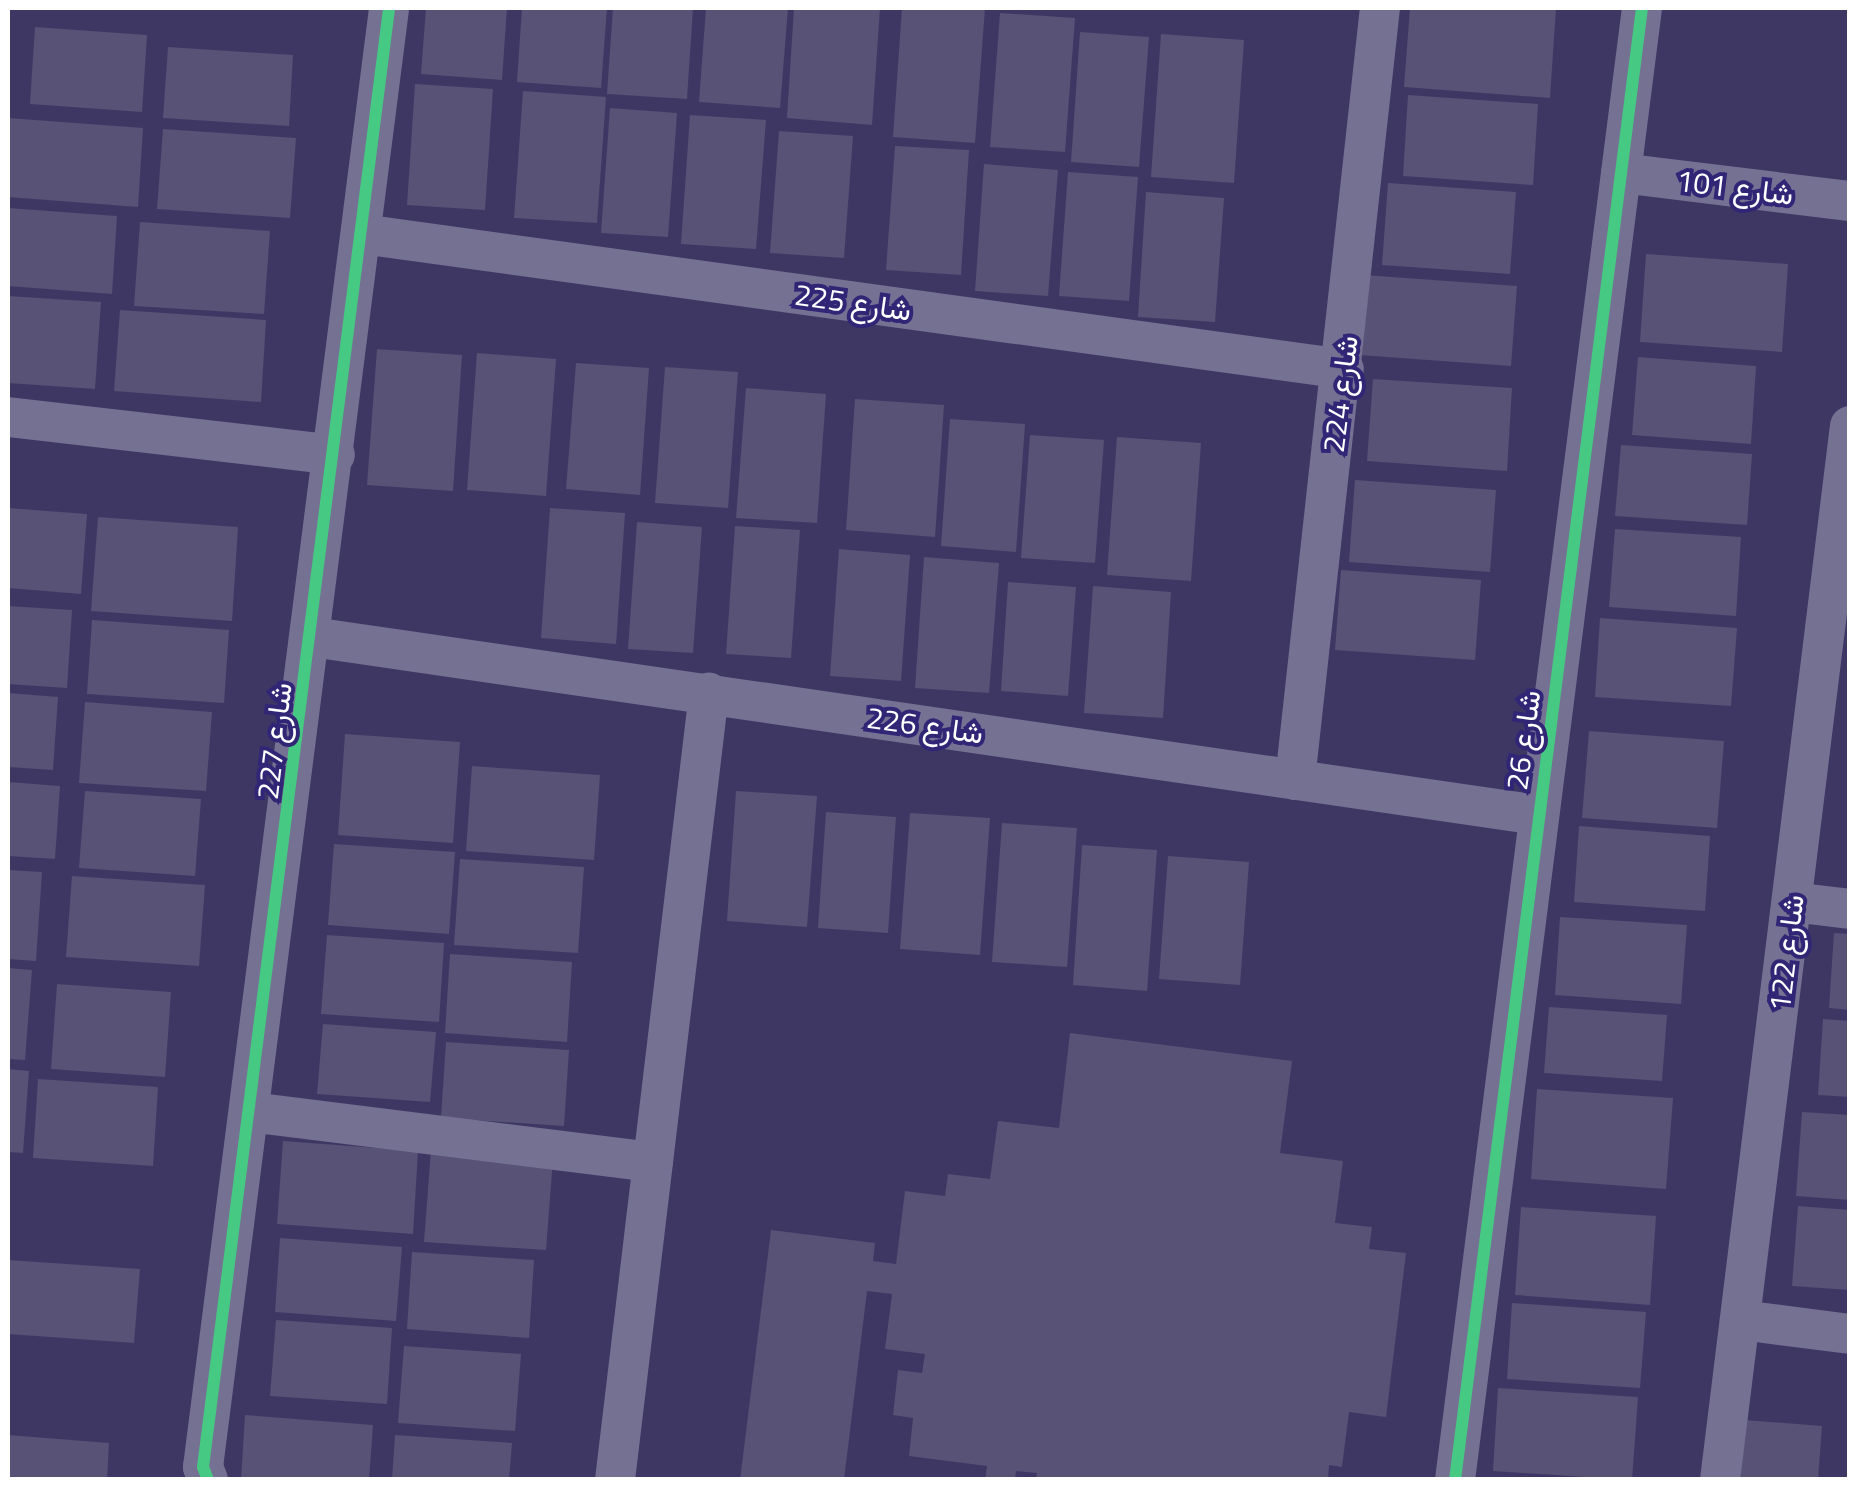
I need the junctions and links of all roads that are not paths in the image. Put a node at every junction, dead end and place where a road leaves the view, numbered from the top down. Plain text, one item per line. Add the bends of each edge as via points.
1 (389, 8) edge
2 (1380, 8) edge
3 (1642, 8) edge
4 (1621, 173) junction
5 (1850, 201) edge
6 (362, 234) junction
7 (1344, 369) junction
8 (8, 417) edge
9 (1849, 441) edge
10 (334, 455) junction
11 (312, 638) junction
12 (709, 693) junction
13 (1295, 780) junction
14 (1538, 815) junction
15 (1792, 902) junction
16 (1850, 909) edge
17 (250, 1112) junction
18 (653, 1162) junction
19 (1741, 1320) junction
20 (1850, 1334) edge
21 (208, 1480) edge
22 (615, 1480) edge
23 (1455, 1480) edge
24 (1720, 1480) edge

1 - 6 street, شارع 227
2 - 7 street, شارع 224
3 - 4 street, شارع 26
4 - 5 street, شارع 101
4 - 14 street, شارع 26
6 - 7 street, شارع 225
6 - 10 street, شارع 227
7 - 13 street, شارع 224
8 - 10 street
9 - 15 street, شارع 122
10 - 11 street, شارع 227
11 - 12 street, شارع 226
11 - 17 street, شارع 227
12 - 13 street, شارع 226
12 - 18 street
13 - 14 street, شارع 226
14 - 23 street, شارع 26
15 - 16 street
15 - 19 street, شارع 122
17 - 18 street
17 - 21 street, شارع 227 via 204,1467
18 - 22 street
19 - 20 street
19 - 24 street, شارع 122

